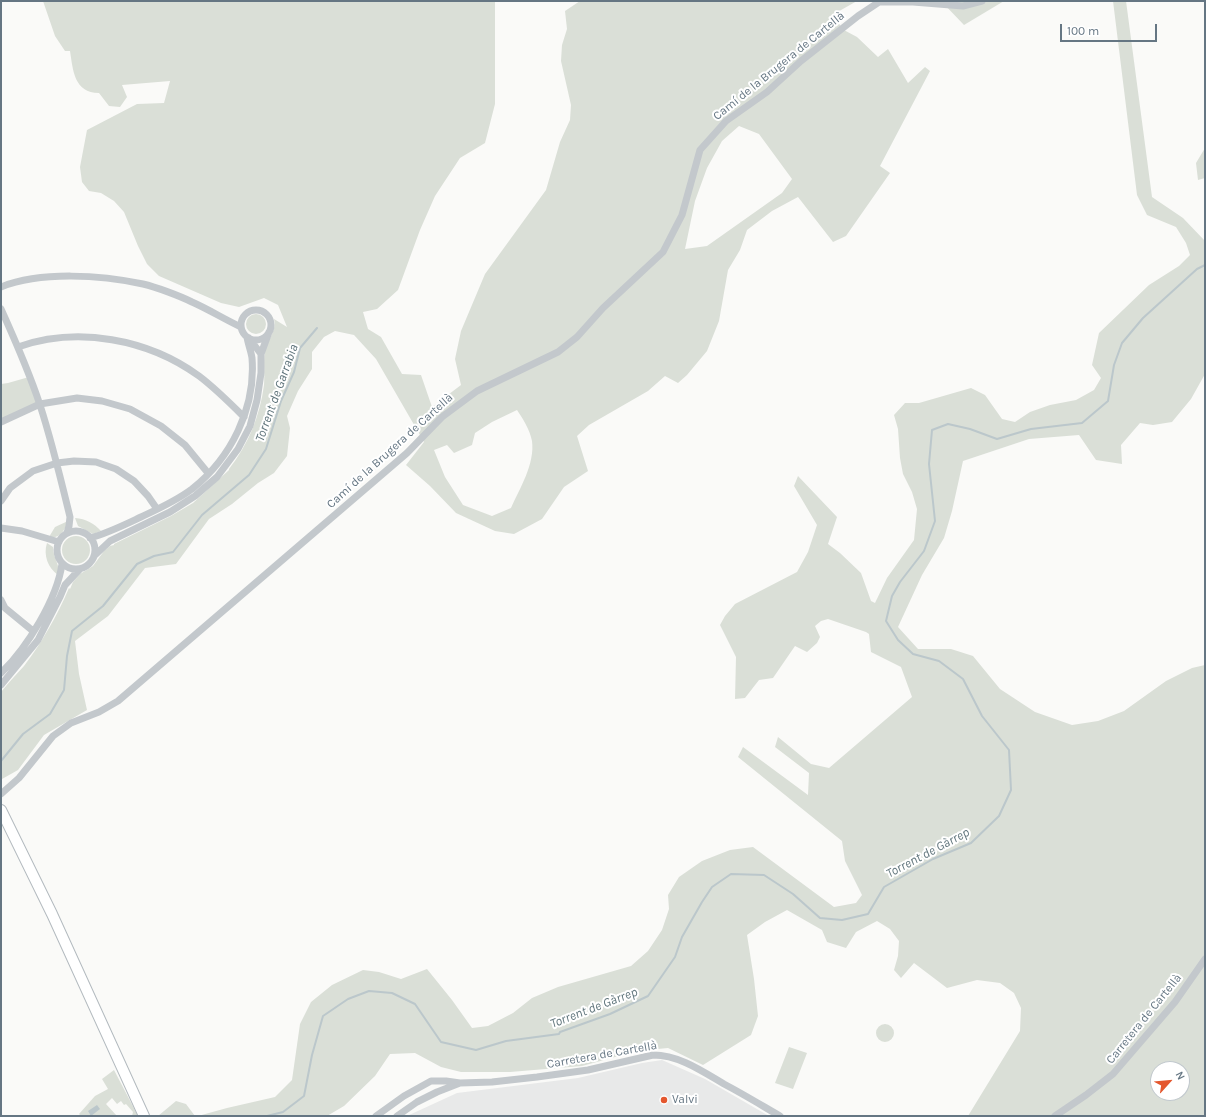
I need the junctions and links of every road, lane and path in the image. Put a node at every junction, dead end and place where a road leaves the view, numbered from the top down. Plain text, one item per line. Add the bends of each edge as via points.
1 (982, 1) edge
2 (1, 287) edge
3 (1, 309) edge
4 (240, 328) junction
5 (269, 332) junction
6 (248, 338) junction
7 (18, 347) junction
8 (260, 354) junction
9 (40, 404) junction
10 (244, 417) junction
11 (1, 422) edge
12 (57, 463) junction
13 (208, 473) junction
14 (1, 501) edge
15 (157, 509) junction
16 (70, 517) junction
17 (1, 528) edge
18 (82, 532) junction
19 (67, 533) junction
20 (91, 540) junction
21 (110, 541) junction
22 (59, 542) junction
23 (94, 556) junction
24 (63, 564) junction
25 (80, 569) junction
26 (65, 585) junction
27 (1, 600) edge
28 (33, 631) junction
29 (1, 673) edge
30 (1, 685) edge
31 (1, 794) edge
32 (1, 810) edge
33 (1205, 959) edge
34 (431, 1082) junction
35 (460, 1083) junction
36 (436, 1092) junction
37 (144, 1116) edge
38 (376, 1116) edge
39 (397, 1116) edge
40 (780, 1116) edge
41 (1055, 1116) edge

1 - 31 street, Camí de la Brugera de Cartellà via 962,6 879,2 801,61 767,92 726,121 700,150 682,215 663,252 603,308 577,337 558,352 477,391 442,417 407,453 118,701 71,723 53,736 19,778
2 - 4 street via 58,277 94,277 145,284 192,302
3 - 7 street
4 - 5 street via 243,316 254,309 266,313 269,317
4 - 6 street
5 - 6 street via 257,340
5 - 8 street
6 - 8 street
6 - 10 street via 252,376
7 - 9 street
7 - 10 street via 33,342 71,337 109,339 140,346 170,358 198,376
8 - 21 street via 261,373 250,426 238,450 217,477 195,496 170,512
9 - 11 street
9 - 12 street
9 - 13 street via 77,398 102,401 130,409 161,426 185,445
10 - 13 street via 236,437
12 - 14 street via 33,471 10,488
12 - 15 street via 96,462 116,469 134,481
12 - 16 street
13 - 15 street via 192,489
15 - 20 street
16 - 18 street
16 - 19 street
17 - 22 street via 22,531
18 - 19 street
18 - 20 street
19 - 22 street
20 - 21 street
20 - 23 street
21 - 23 street
22 - 24 street via 57,553
23 - 25 street via 89,564
24 - 25 street via 72,569
24 - 26 street via 66,572
24 - 28 street via 47,607
25 - 26 street
26 - 30 street via 38,640
27 - 28 street via 5,608
28 - 29 street
32 - 37 main road via 52,914
33 - 41 street, Carretera de Cartellà via 1175,1002 1113,1074
34 - 35 street, Carretera de Cartellà
34 - 36 street via 436,1085
34 - 38 street, Carretera de Cartellà via 404,1096
35 - 36 street, Carretera de Cartellà
35 - 40 street, Carretera de Cartellà via 492,1082 588,1070 653,1054 663,1055 694,1067
36 - 39 street, Carretera de Cartellà

